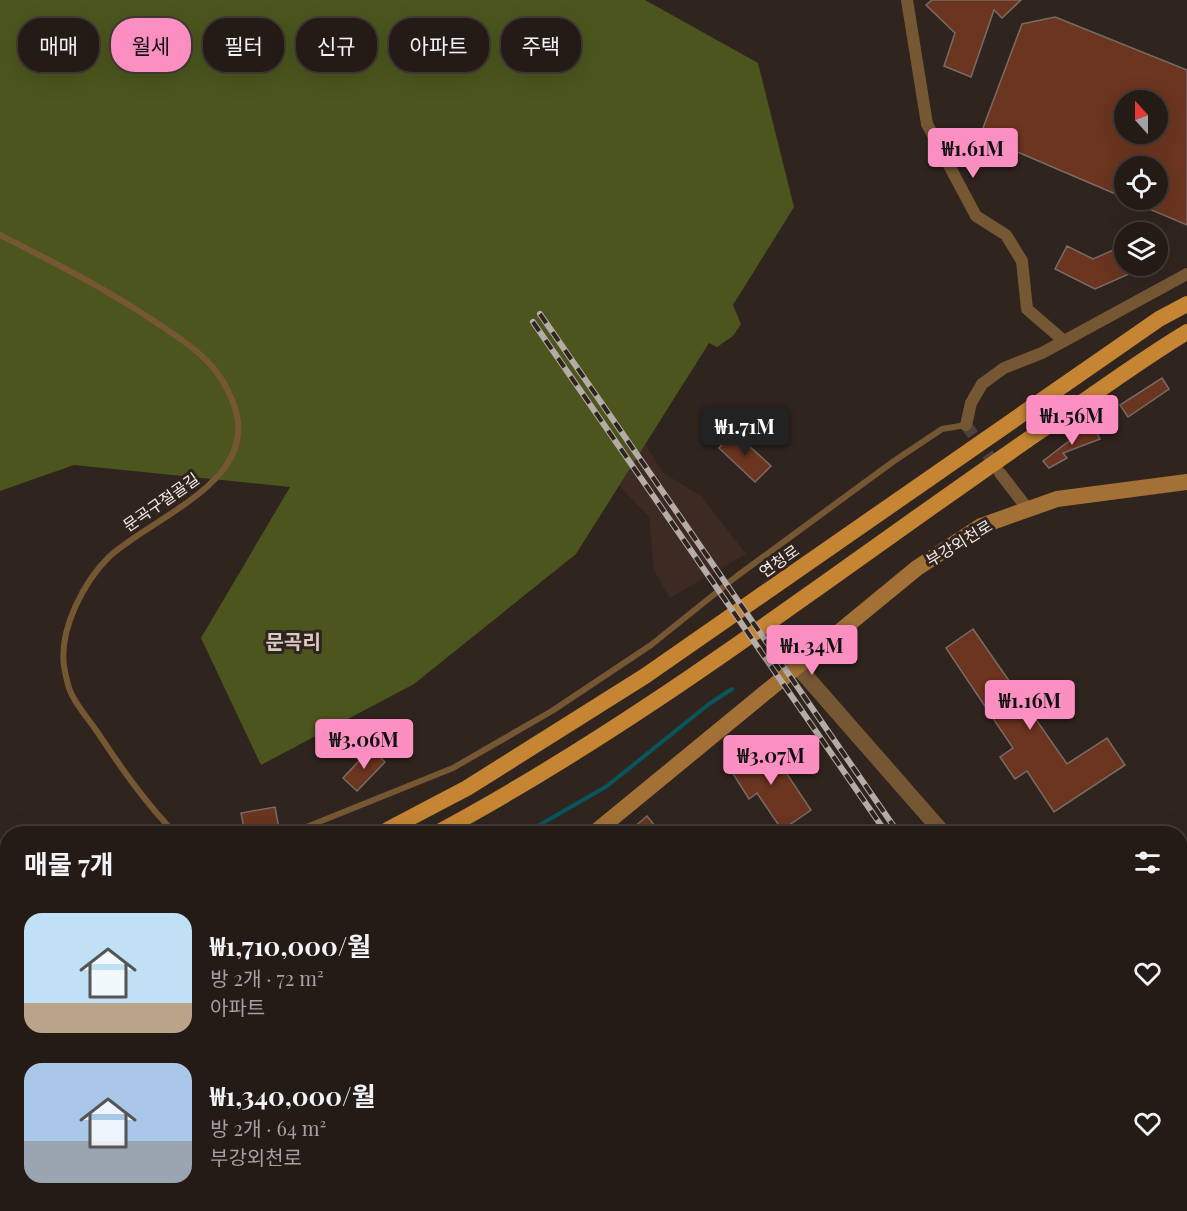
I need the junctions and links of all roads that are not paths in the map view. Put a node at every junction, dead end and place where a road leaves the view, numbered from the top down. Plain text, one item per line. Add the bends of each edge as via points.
1 (907, 0) edge
2 (0, 235) edge
3 (1187, 274) edge
4 (1187, 304) edge
5 (1187, 332) edge
6 (1064, 341) junction
7 (966, 425) joint
8 (1000, 472) tunnel mouth
9 (1187, 482) edge
10 (1027, 508) junction
11 (797, 666) junction
12 (169, 826) edge
13 (309, 826) edge
14 (394, 826) edge
15 (449, 826) edge
16 (602, 826) edge
17 (937, 826) edge

1 - 6 street via 927,124 976,216 1006,235 1022,261 1027,309
2 - 12 lane, 문곡구절골길 via 101,286 171,332 205,358 239,415 238,437 224,472 109,557 91,579 64,641 69,689 143,798
3 - 6 street
4 - 14 main road, 연청로 via 1159,319 645,676 467,788
5 - 15 main road via 658,699 557,764
6 - 7 street via 1004,368 982,384 971,403
7 - 13 lane via 942,429 894,462 737,576 651,645 552,711 453,768
8 - 10 street
9 - 10 main road, 부강외천로 via 1057,499
10 - 11 main road, 부강외천로 via 981,526 917,568
11 - 16 main road, 부강외천로
11 - 17 street

